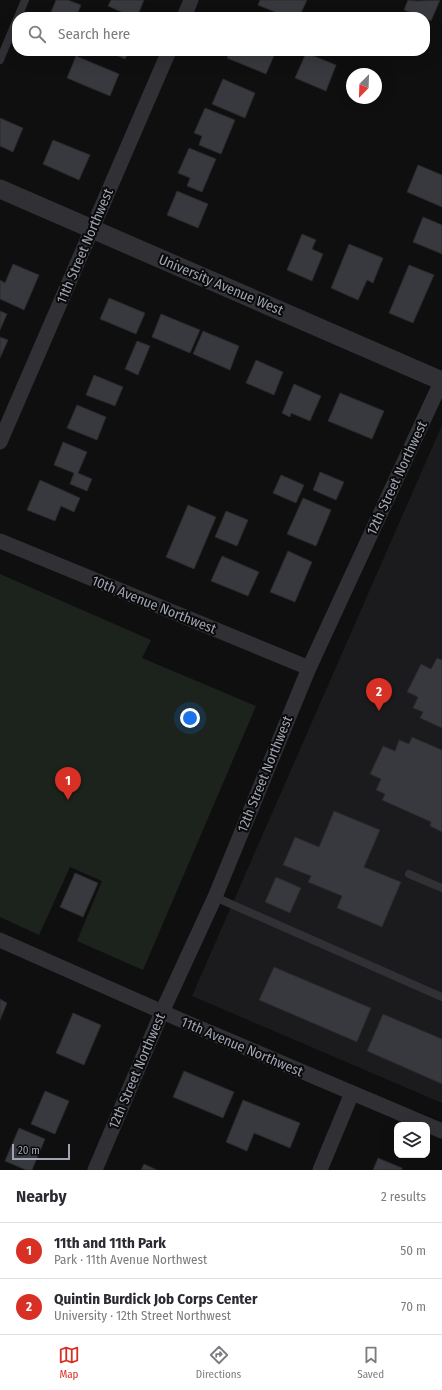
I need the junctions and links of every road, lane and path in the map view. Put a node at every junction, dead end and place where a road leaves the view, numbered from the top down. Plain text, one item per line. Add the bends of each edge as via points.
1 (25, 0) edge
2 (191, 0) edge
3 (20, 12) edge
4 (186, 12) edge
5 (12, 30) edge
6 (167, 56) edge
7 (0, 60) edge
8 (0, 189) edge
9 (93, 229) junction
10 (442, 380) edge
11 (0, 442) edge
12 (0, 541) edge
13 (309, 668) junction
14 (409, 874) dead end
15 (442, 888) edge
16 (214, 897) junction
17 (0, 940) edge
18 (442, 997) edge
19 (162, 1012) junction
20 (352, 1093) junction
21 (442, 1131) edge
22 (95, 1170) edge
23 (320, 1170) edge

1 - 3 lane
2 - 4 street
5 - 7 lane
6 - 9 street, 11th Street Northwest
8 - 9 street, University Avenue West
9 - 10 street, University Avenue West
9 - 11 street, 11th Street Northwest
10 - 13 street, 12th Street Northwest
12 - 13 street, 10th Avenue Northwest
13 - 16 street, 12th Street Northwest
14 - 15 lane
16 - 18 lane
16 - 19 street, 12th Street Northwest
17 - 19 street, 11th Avenue Northwest
19 - 20 street, 11th Avenue Northwest
19 - 22 street, 12th Street Northwest
20 - 21 street, 11th Avenue Northwest
20 - 23 street

